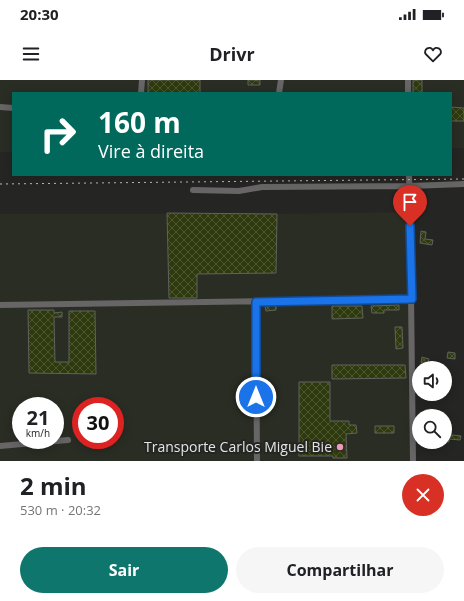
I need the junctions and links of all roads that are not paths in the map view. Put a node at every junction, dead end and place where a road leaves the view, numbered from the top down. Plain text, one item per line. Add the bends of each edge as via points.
1 (142, 80) edge
2 (281, 80) edge
3 (408, 80) edge
4 (141, 92) edge
5 (279, 92) edge
6 (408, 92) edge
7 (0, 107) edge
8 (12, 108) edge
9 (409, 176) edge
10 (464, 184) edge
11 (409, 186) junction
12 (193, 190) dead end
13 (412, 299) junction
14 (256, 302) junction
15 (0, 305) edge
16 (68, 440) dead end
17 (0, 446) edge
18 (257, 461) edge
19 (413, 461) edge

1 - 4 street
2 - 5 street
3 - 6 street
7 - 8 street
9 - 11 street
10 - 11 street
11 - 12 street
11 - 13 street
13 - 14 street
13 - 19 street
14 - 15 street
14 - 18 street
16 - 17 street

